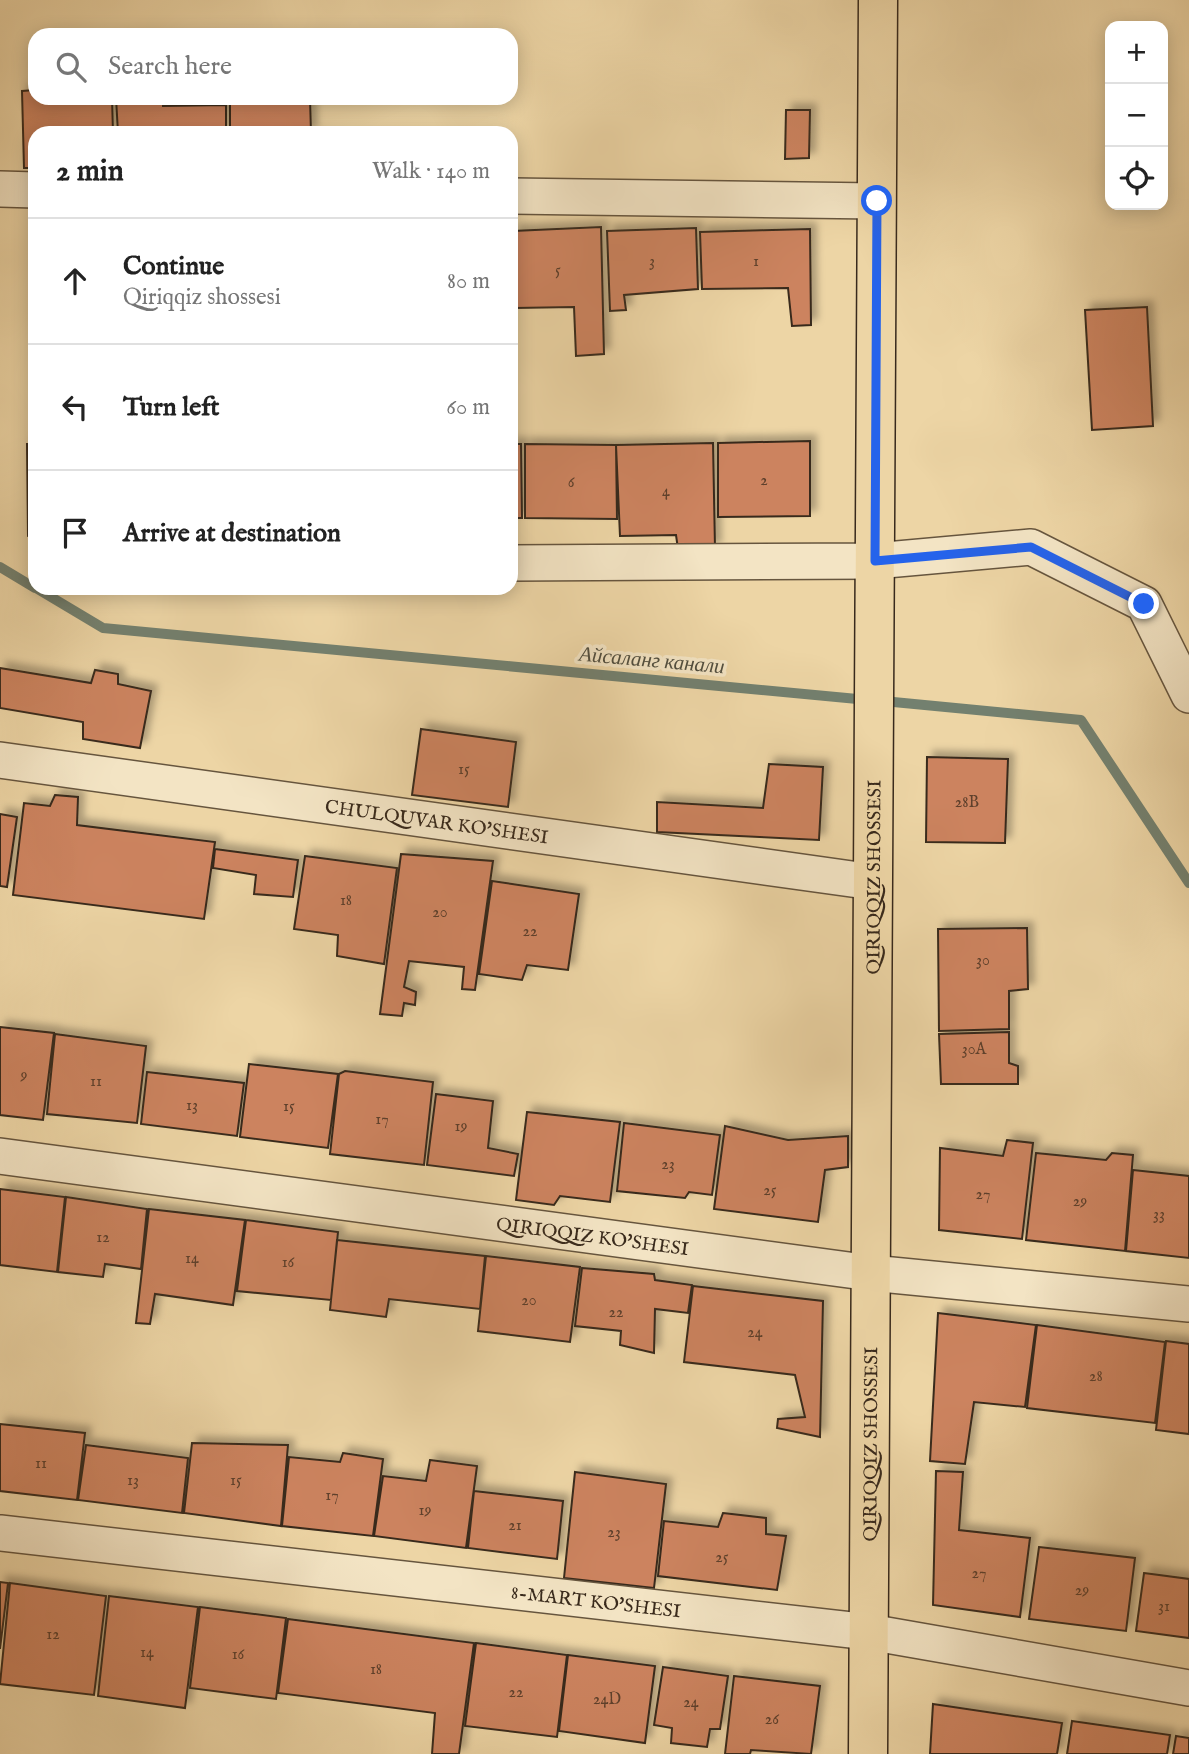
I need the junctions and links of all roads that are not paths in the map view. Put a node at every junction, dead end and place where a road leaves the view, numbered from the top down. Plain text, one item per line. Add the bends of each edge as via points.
1 (878, 0) edge
2 (0, 189) edge
3 (28, 190) edge
4 (518, 196) edge
5 (877, 201) junction
6 (875, 561) junction
7 (518, 563) edge
8 (1189, 695) edge
9 (0, 760) edge
10 (873, 882) junction
11 (0, 1156) edge
12 (871, 1273) junction
13 (1189, 1304) edge
14 (0, 1533) edge
15 (869, 1632) junction
16 (1189, 1688) edge
17 (868, 1754) edge

1 - 5 main road, QIRIQQIZ SHOSSESI
2 - 3 street
4 - 5 street
5 - 6 main road, QIRIQQIZ SHOSSESI
6 - 7 street
6 - 8 street via 1031,547 1144,604
6 - 10 main road, QIRIQQIZ SHOSSESI
9 - 10 street, CHULQUVAR KO'SHESI
10 - 12 main road, QIRIQQIZ SHOSSESI
11 - 12 street, QIRIQQIZ KO'SHESI
12 - 13 street, QIRIQQIZ KO'SHESI
12 - 15 main road, QIRIQQIZ SHOSSESI
14 - 15 street, 8-MART KO'SHESI
15 - 16 street, 8-MART KO'SHESI
15 - 17 main road, QIRIQQIZ SHOSSESI

